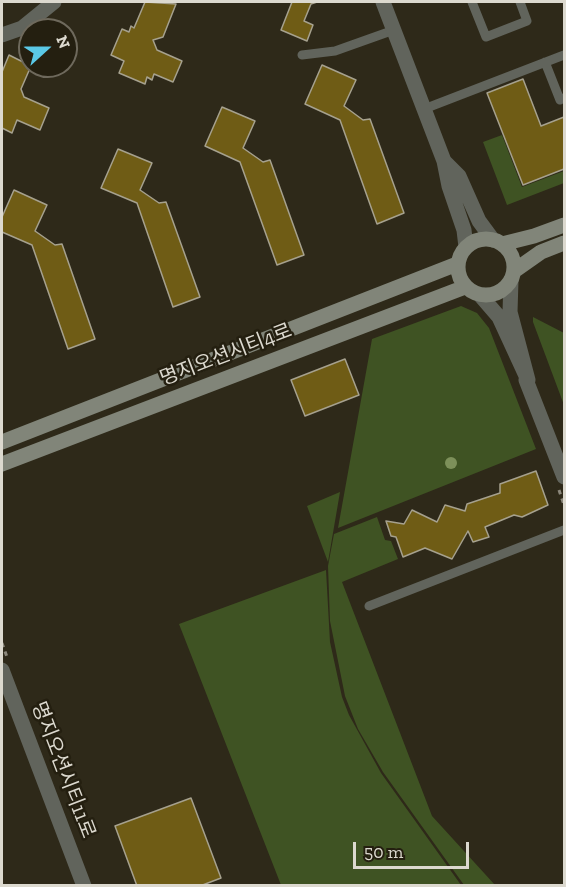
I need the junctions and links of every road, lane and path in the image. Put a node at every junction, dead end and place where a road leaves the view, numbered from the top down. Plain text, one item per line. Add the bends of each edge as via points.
1 (54, 2) edge
2 (383, 2) edge
3 (472, 2) edge
4 (519, 2) edge
5 (394, 30) junction
6 (2, 35) edge
7 (302, 55) dead end
8 (564, 55) edge
9 (545, 63) junction
10 (564, 98) edge
11 (424, 109) junction
12 (444, 161) junction
13 (564, 225) edge
14 (498, 242) junction
15 (564, 243) edge
16 (466, 247) junction
17 (457, 264) junction
18 (512, 276) junction
19 (465, 287) junction
20 (480, 295) junction
21 (526, 380) junction
22 (2, 442) edge
23 (2, 464) edge
24 (564, 477) edge
25 (564, 530) edge
26 (369, 606) dead end
27 (2, 670) edge
28 (84, 885) edge

1 - 6 street via 22,28
2 - 5 street
3 - 4 lane via 486,37 527,21
5 - 7 lane via 336,51
5 - 11 street
8 - 9 lane
9 - 10 lane via 560,99
9 - 11 lane
11 - 12 street
12 - 14 street via 459,176 478,221
12 - 16 street
13 - 14 main road via 534,236
14 - 16 main road via 474,241
14 - 18 main road via 512,256
15 - 18 main road via 541,252
16 - 17 main road
17 - 19 main road
17 - 22 main road, 명지오션시티4로
18 - 20 main road via 498,293
18 - 21 street via 510,312
19 - 20 main road
19 - 23 main road, 명지오션시티4로
20 - 21 street via 499,317
21 - 24 street
25 - 26 lane
27 - 28 street, 명지오션시티11로

